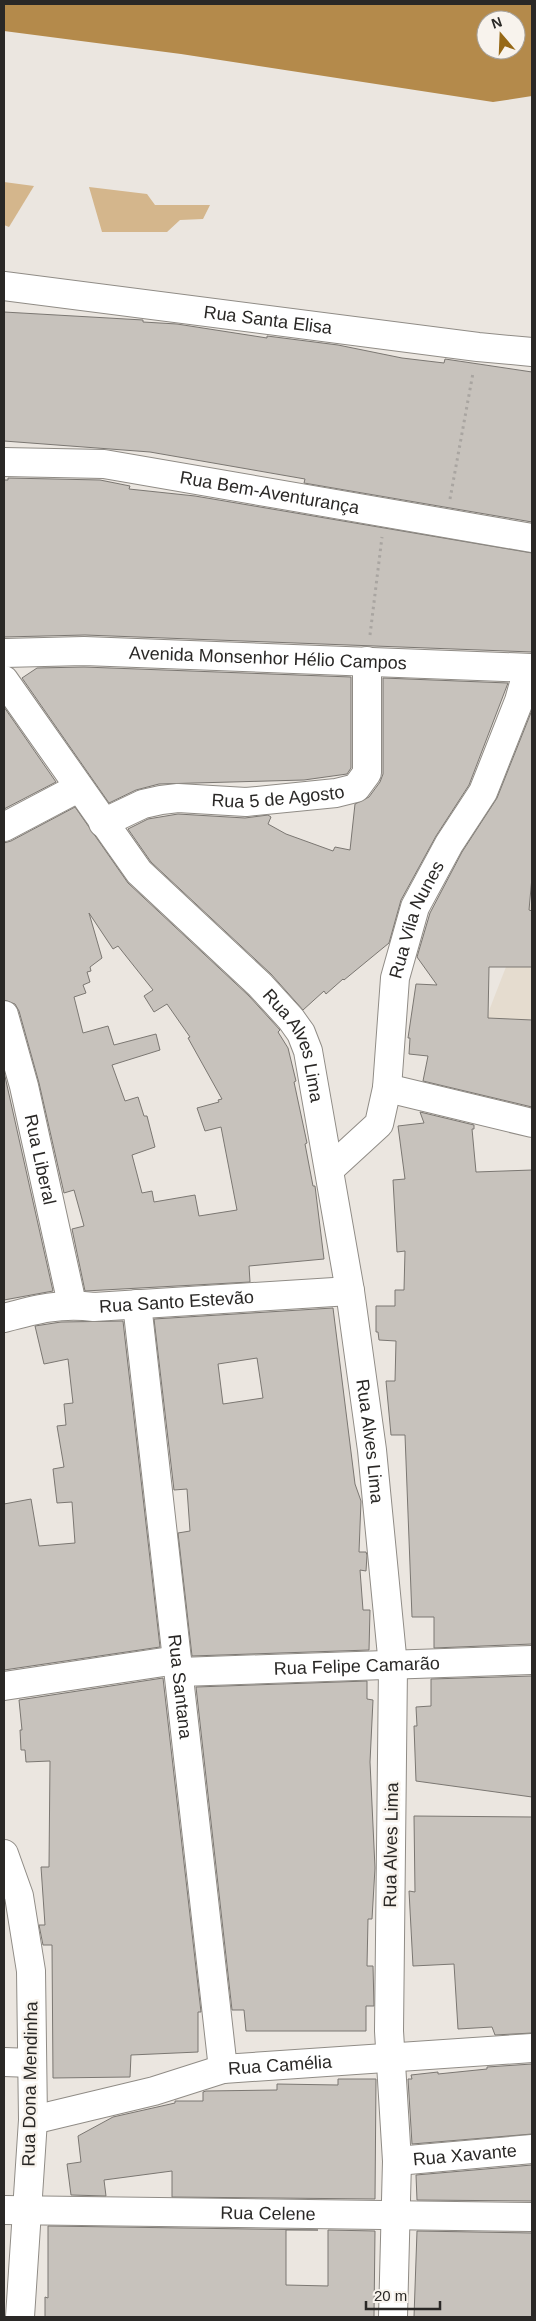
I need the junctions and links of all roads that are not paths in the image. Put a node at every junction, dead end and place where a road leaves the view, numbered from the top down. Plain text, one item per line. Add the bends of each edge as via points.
1 (4, 286) edge
2 (532, 352) edge
3 (4, 462) edge
4 (532, 538) edge
5 (4, 653) edge
6 (367, 661) junction
7 (530, 668) edge
8 (4, 680) edge
9 (78, 788) junction
10 (103, 823) junction
11 (4, 827) edge
12 (4, 1015) edge
13 (387, 1088) junction
14 (532, 1123) edge
15 (330, 1169) junction
16 (350, 1291) junction
17 (72, 1304) junction
18 (137, 1304) junction
19 (4, 1318) edge
20 (532, 1660) edge
21 (178, 1666) junction
22 (393, 1666) junction
23 (4, 1686) edge
24 (4, 1854) edge
25 (532, 2048) edge
26 (391, 2059) junction
27 (4, 2062) edge
28 (32, 2062) junction
29 (223, 2069) junction
30 (33, 2120) junction
31 (532, 2149) edge
32 (397, 2161) junction
33 (16, 2210) edge
34 (395, 2217) junction
35 (532, 2217) edge
36 (20, 2317) edge
37 (394, 2317) edge

1 - 2 street, Rua Santa Elisa
3 - 4 street, Rua Bem-Aventurança via 104,464
5 - 6 street, Avenida Monsenhor Hélio Campos via 84,651
6 - 7 street, Avenida Monsenhor Hélio Campos
6 - 10 street, Rua 5 de Agosto via 367,773 356,788 246,802 161,800 143,804
7 - 13 street, Rua Vila Nunes via 483,792 449,844 415,907 396,978
8 - 9 street, Rua Alves Lima
9 - 10 street, Rua Alves Lima
9 - 11 street
10 - 15 street, Rua Alves Lima via 139,872 260,985 301,1033 308,1051
12 - 17 street, Rua Liberal via 24,1086
13 - 14 street
13 - 15 street, Rua Vila Nunes via 379,1124
15 - 16 street, Rua Alves Lima
16 - 18 street, Rua Santo Estevão
16 - 22 street, Rua Alves Lima via 372,1450
17 - 18 street, Rua Santo Estevão via 94,1307
17 - 19 street, Rua Santo Estevão via 46,1306
18 - 21 street, Rua Santana
20 - 22 street, Rua Felipe Camarão
21 - 22 street, Rua Felipe Camarão
21 - 23 street, Rua Felipe Camarão
21 - 29 street, Rua Santana
22 - 26 street, Rua Alves Lima
24 - 28 street, Rua Dona Mendinha via 19,1896 31,1971
25 - 26 street, Rua Camélia
26 - 29 street, Rua Camélia
26 - 32 street, Rua Alves Lima
27 - 28 street
28 - 30 street, Rua Dona Mendinha
29 - 30 street, Rua Camélia via 154,2091
30 - 33 street, Rua Dona Mendinha
31 - 32 street, Rua Xavante
32 - 34 street, Rua Alves Lima
33 - 34 street, Rua Celene
33 - 36 street, Rua Dona Mendinha
34 - 35 street, Rua Celene
34 - 37 street, Rua Alves Lima

